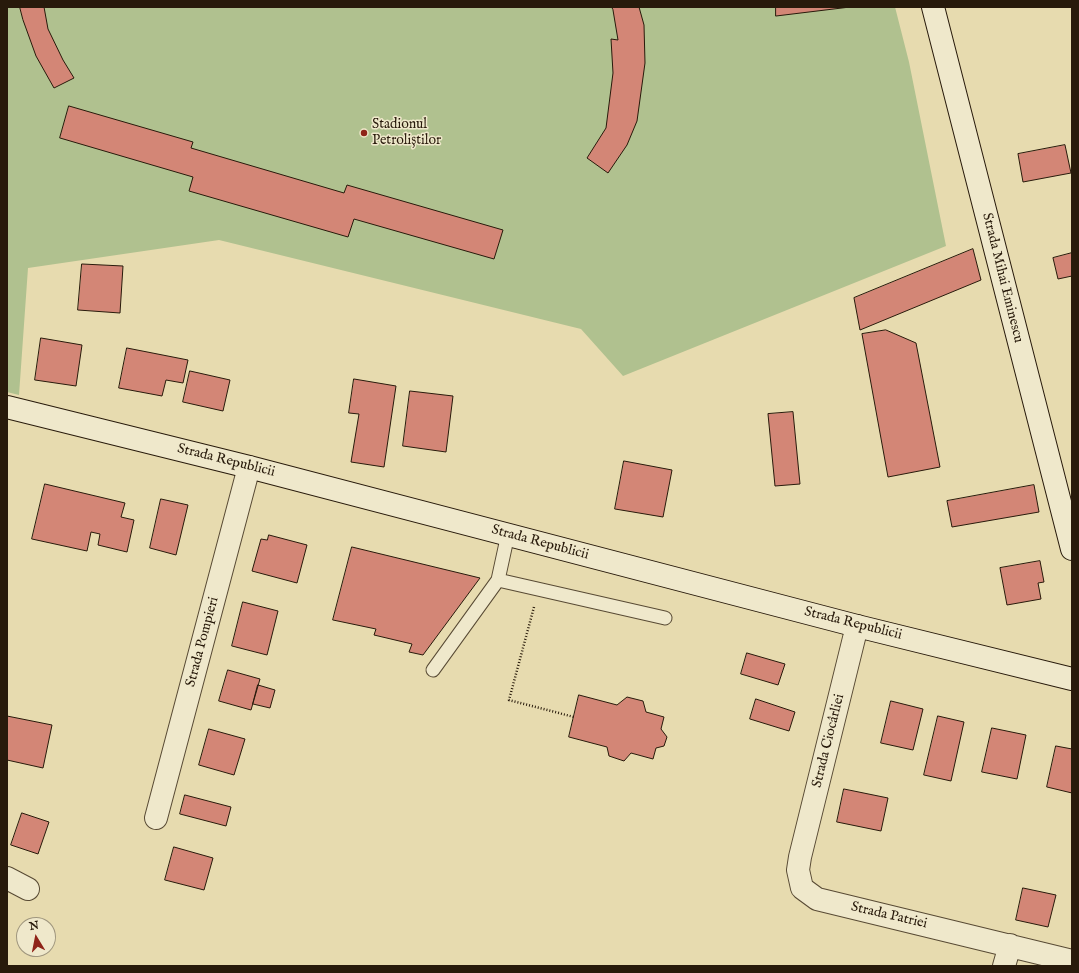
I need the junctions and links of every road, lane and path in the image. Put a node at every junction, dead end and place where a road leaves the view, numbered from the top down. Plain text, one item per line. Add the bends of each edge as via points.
1 (933, 7) edge
2 (7, 407) edge
3 (249, 467) junction
4 (508, 534) junction
5 (1072, 550) edge
6 (498, 580) junction
7 (539, 589) junction
8 (665, 618) dead end
9 (857, 626) junction
10 (433, 670) dead end
11 (1072, 679) edge
12 (574, 717) dead end
13 (156, 818) dead end
14 (800, 857) joint
15 (7, 878) edge
16 (28, 889) dead end
17 (1010, 945) junction
18 (1072, 960) edge
19 (1004, 966) edge

1 - 5 main road, Strada Mihai Eminescu
2 - 3 main road, Strada Republicii
3 - 4 main road, Strada Republicii
3 - 13 main road, Strada Pompieri
4 - 6 lane
4 - 9 main road, Strada Republicii
6 - 7 lane
6 - 10 lane
7 - 8 lane
7 - 12 path via 509,700
9 - 11 main road, Strada Republicii
9 - 14 main road, Strada Ciocârliei
14 - 17 main road, Strada Patriei via 798,870 802,888 817,899
15 - 16 main road
17 - 18 main road, Strada Patriei
17 - 19 main road

